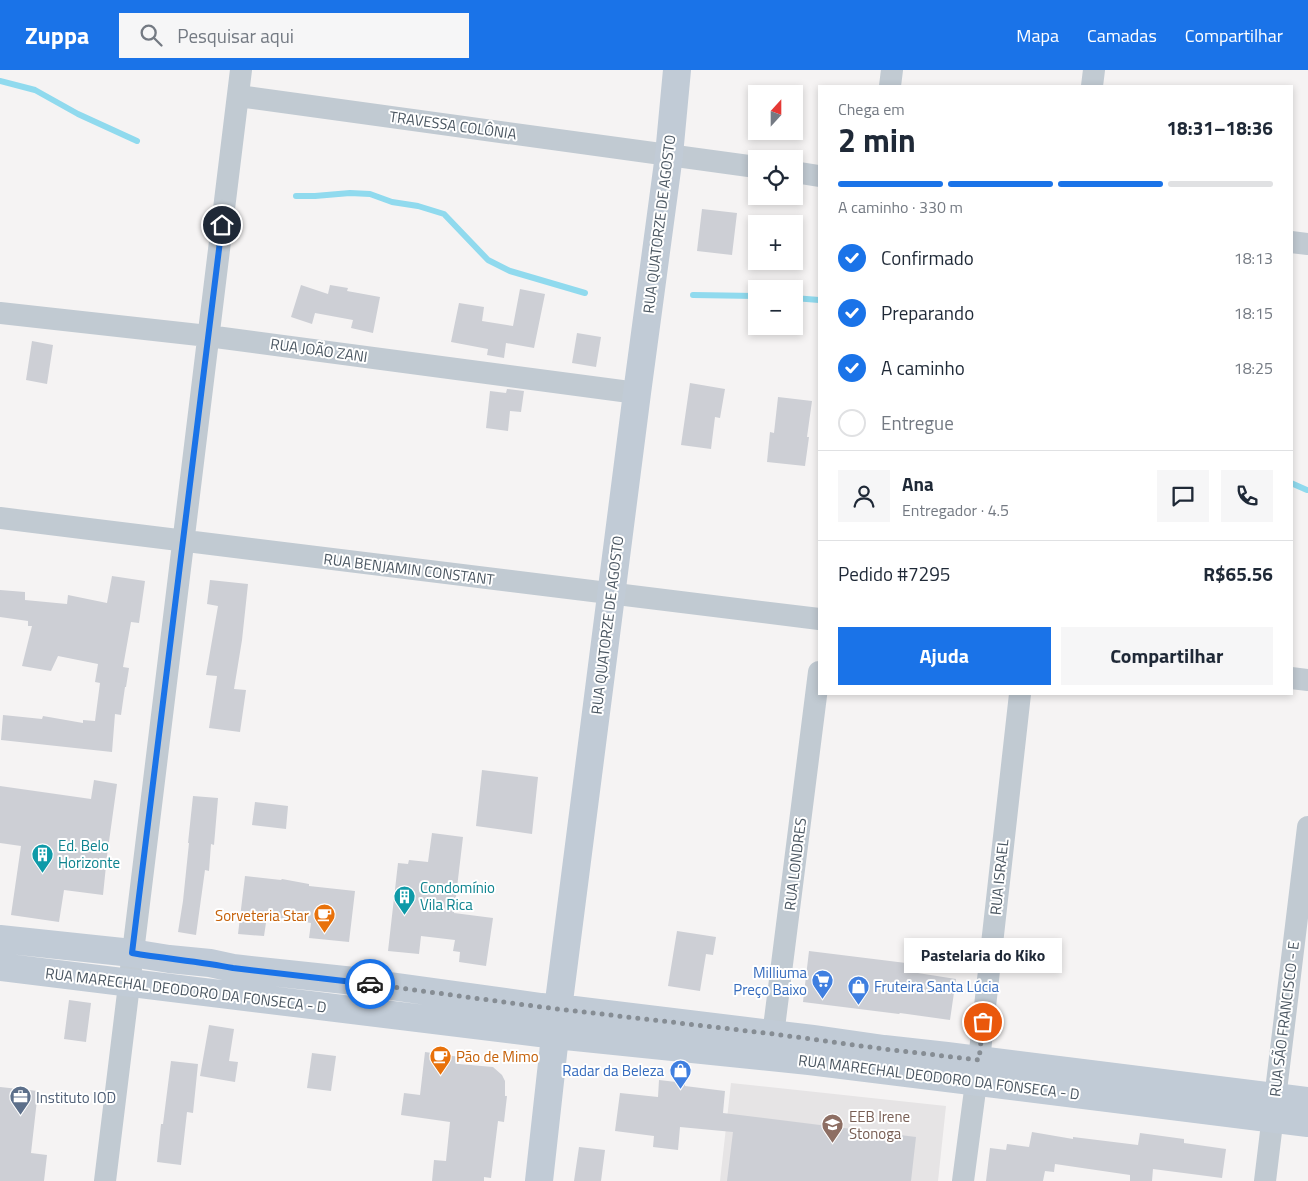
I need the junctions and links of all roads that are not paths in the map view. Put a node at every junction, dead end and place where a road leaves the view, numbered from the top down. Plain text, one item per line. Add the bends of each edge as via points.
1 (241, 70) edge
2 (677, 70) edge
3 (892, 70) edge
4 (1094, 70) edge
5 (890, 85) edge
6 (1092, 85) edge
7 (238, 96) junction
8 (669, 154) junction
9 (748, 166) edge
10 (803, 173) edge
11 (818, 176) edge
12 (1293, 242) edge
13 (1308, 244) edge
14 (0, 313) edge
15 (208, 336) junction
16 (636, 393) junction
17 (0, 518) edge
18 (183, 541) junction
19 (611, 594) junction
20 (818, 619) edge
21 (1293, 678) edge
22 (818, 680) edge
23 (1308, 680) edge
24 (1020, 695) edge
25 (1308, 827) edge
26 (0, 939) edge
27 (132, 953) junction
28 (0, 967) edge
29 (129, 984) junction
30 (560, 1019) junction
31 (772, 1045) junction
32 (977, 1071) junction
33 (1308, 1100) edge
34 (1274, 1108) junction
35 (1308, 1123) edge
36 (105, 1181) edge
37 (539, 1181) edge
38 (964, 1181) edge
39 (1265, 1181) edge

1 - 7 street
2 - 8 street, RUA QUATORZE DE AGOSTO
3 - 5 street
4 - 6 street
7 - 8 street, TRAVESSA COLÔNIA
7 - 15 street
8 - 9 street, TRAVESSA COLÔNIA
8 - 16 street, RUA QUATORZE DE AGOSTO
10 - 11 street
12 - 13 street
14 - 15 street, RUA JOÃO ZANI
15 - 16 street, RUA JOÃO ZANI
15 - 18 street
16 - 19 street, RUA QUATORZE DE AGOSTO
17 - 18 street, RUA BENJAMIN CONSTANT
18 - 19 street, RUA BENJAMIN CONSTANT
18 - 27 street
19 - 20 street, RUA BENJAMIN CONSTANT
19 - 30 street, RUA QUATORZE DE AGOSTO
21 - 23 street
22 - 31 street, RUA LONDRES
24 - 32 street, RUA ISRAEL
25 - 34 street, RUA SÃO FRANCISCO - E
26 - 27 street, RUA MARECHAL DEODORO DA FONSECA - D
27 - 29 street
27 - 30 street, RUA MARECHAL DEODORO DA FONSECA - D via 354,982
28 - 29 street, RUA MARECHAL DEODORO DA FONSECA - D
29 - 30 street, RUA MARECHAL DEODORO DA FONSECA - D via 520,1030
29 - 36 street
30 - 31 street, RUA MARECHAL DEODORO DA FONSECA - D
30 - 37 street, RUA QUATORZE DE AGOSTO
31 - 32 street, RUA MARECHAL DEODORO DA FONSECA - D
32 - 34 street, RUA MARECHAL DEODORO DA FONSECA - D
32 - 38 street, RUA ISRAEL
33 - 34 street, RUA MARECHAL DEODORO DA FONSECA - D
34 - 35 street, RUA MARECHAL DEODORO DA FONSECA - D
34 - 39 street, RUA SÃO FRANCISCO - E

